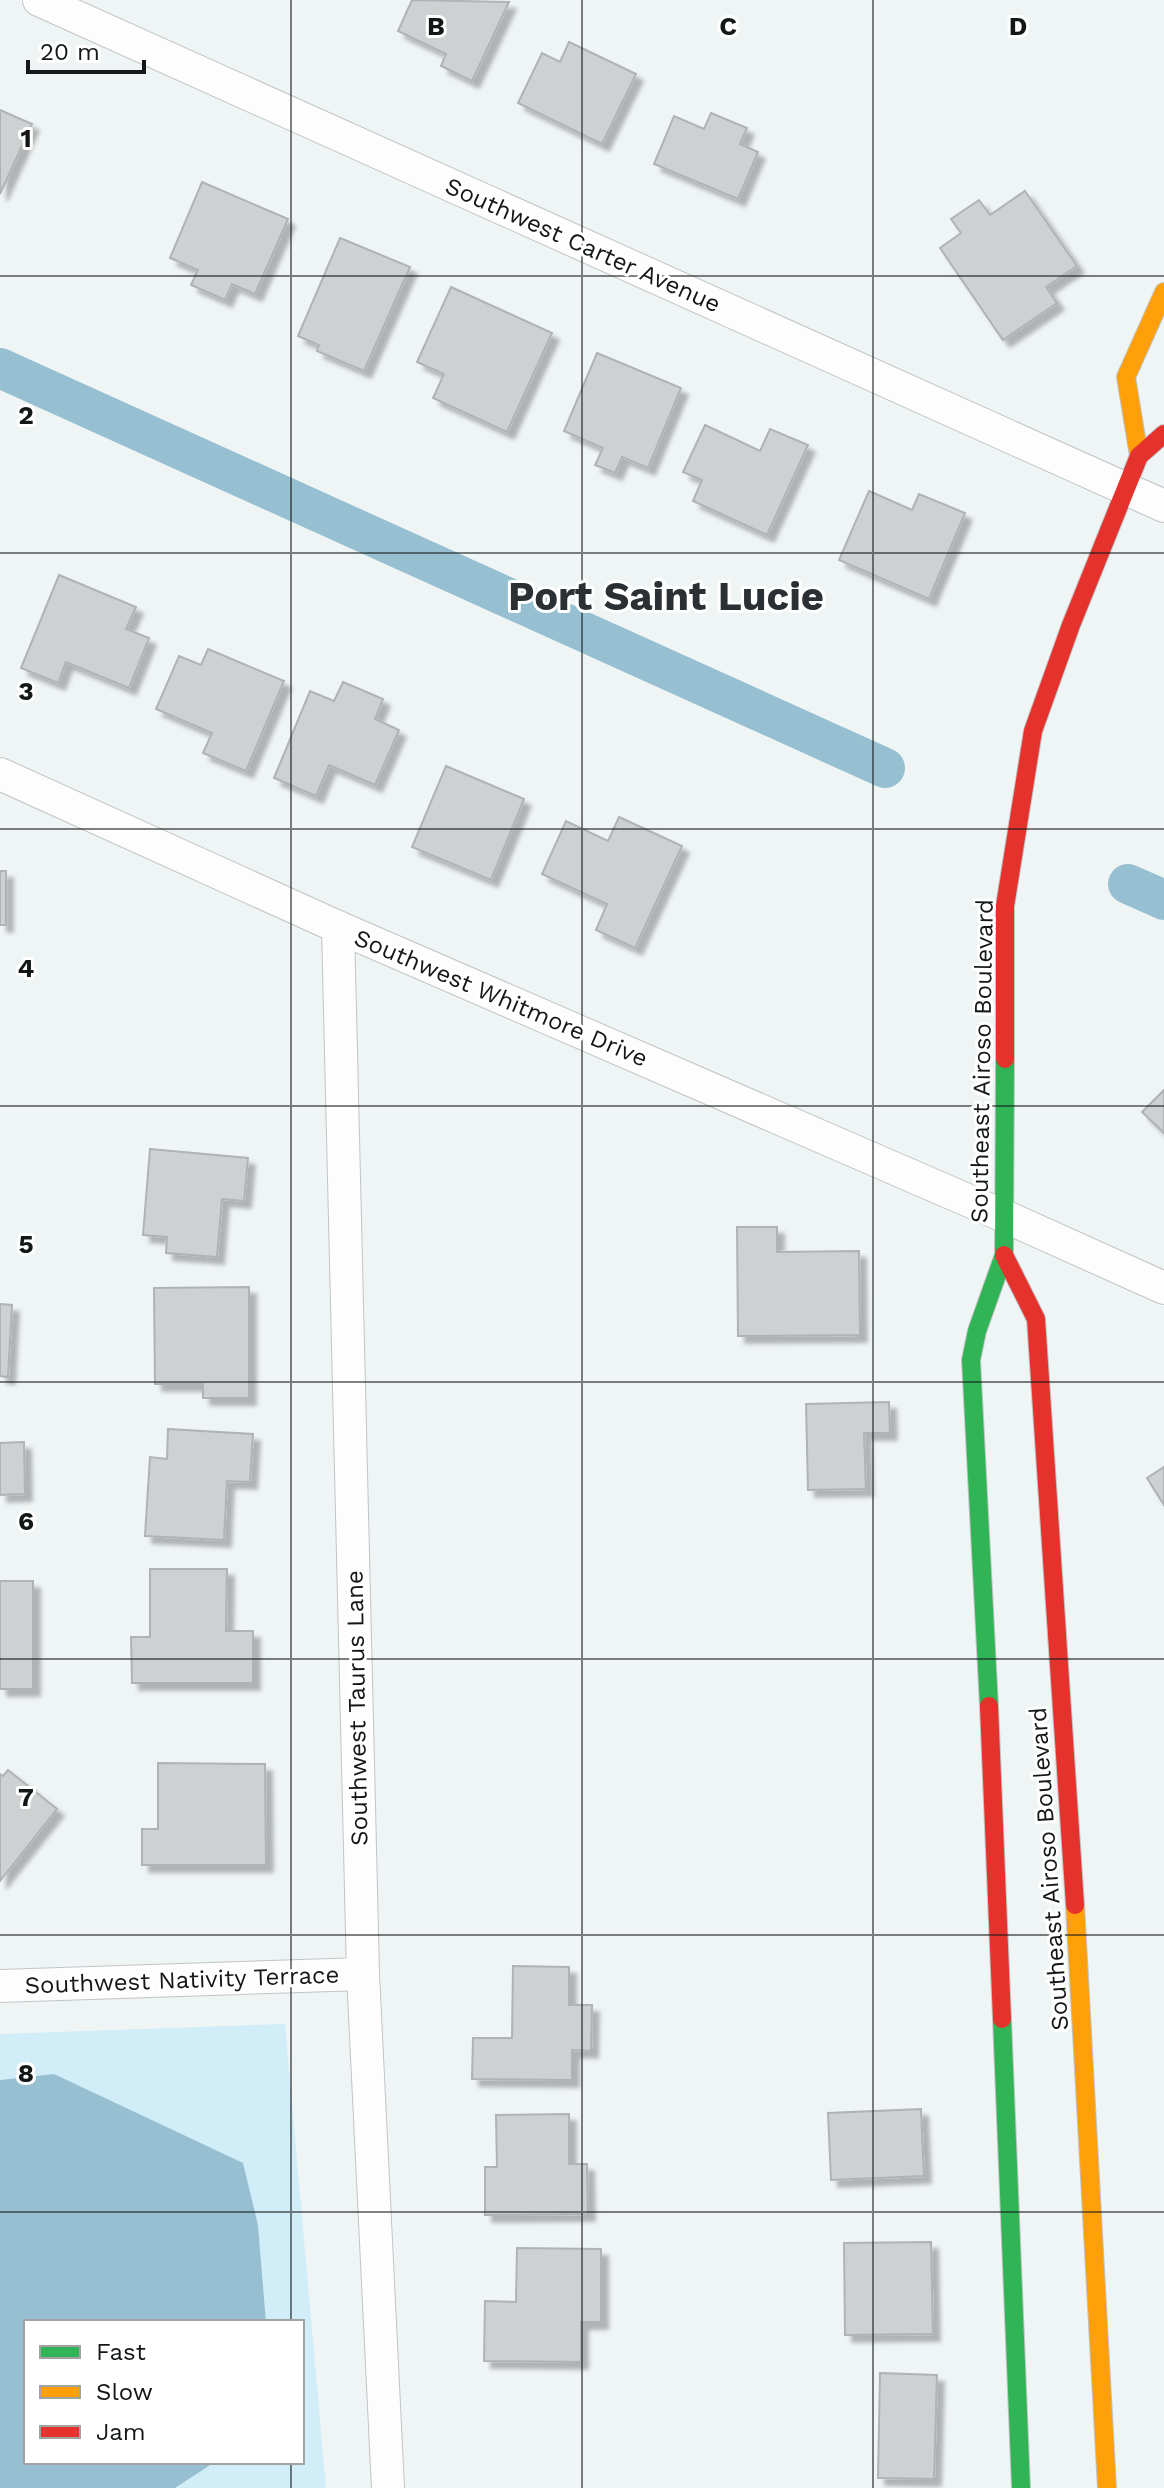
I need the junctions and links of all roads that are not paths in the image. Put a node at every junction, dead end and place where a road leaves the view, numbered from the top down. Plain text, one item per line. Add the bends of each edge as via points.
1 (39, 0) edge
2 (1164, 292) edge
3 (1164, 434) edge
4 (1139, 456) junction
5 (1126, 489) junction
6 (1164, 506) edge
7 (0, 774) edge
8 (338, 927) junction
9 (1004, 1216) junction
10 (1004, 1255) junction
11 (1164, 1288) edge
12 (363, 1974) junction
13 (0, 1986) edge
14 (388, 2488) edge
15 (1021, 2488) edge
16 (1107, 2488) edge

1 - 5 street, Southwest Carter Avenue
2 - 4 main road via 1126,377
3 - 4 main road, Southeast Airoso Boulevard
4 - 5 main road, Southeast Airoso Boulevard
5 - 6 street, Southwest Carter Avenue
5 - 9 main road, Southeast Airoso Boulevard via 1033,731 1005,906
7 - 8 street, Southwest Whitmore Drive
8 - 9 street, Southwest Whitmore Drive
8 - 12 street, Southwest Taurus Lane
9 - 10 main road, Southeast Airoso Boulevard
9 - 11 street, Southwest Whitmore Drive
10 - 15 main road, Southeast Airoso Boulevard via 971,1360
10 - 16 main road, Southeast Airoso Boulevard via 1036,1319
12 - 13 street, Southwest Nativity Terrace
12 - 14 street, Southwest Taurus Lane

